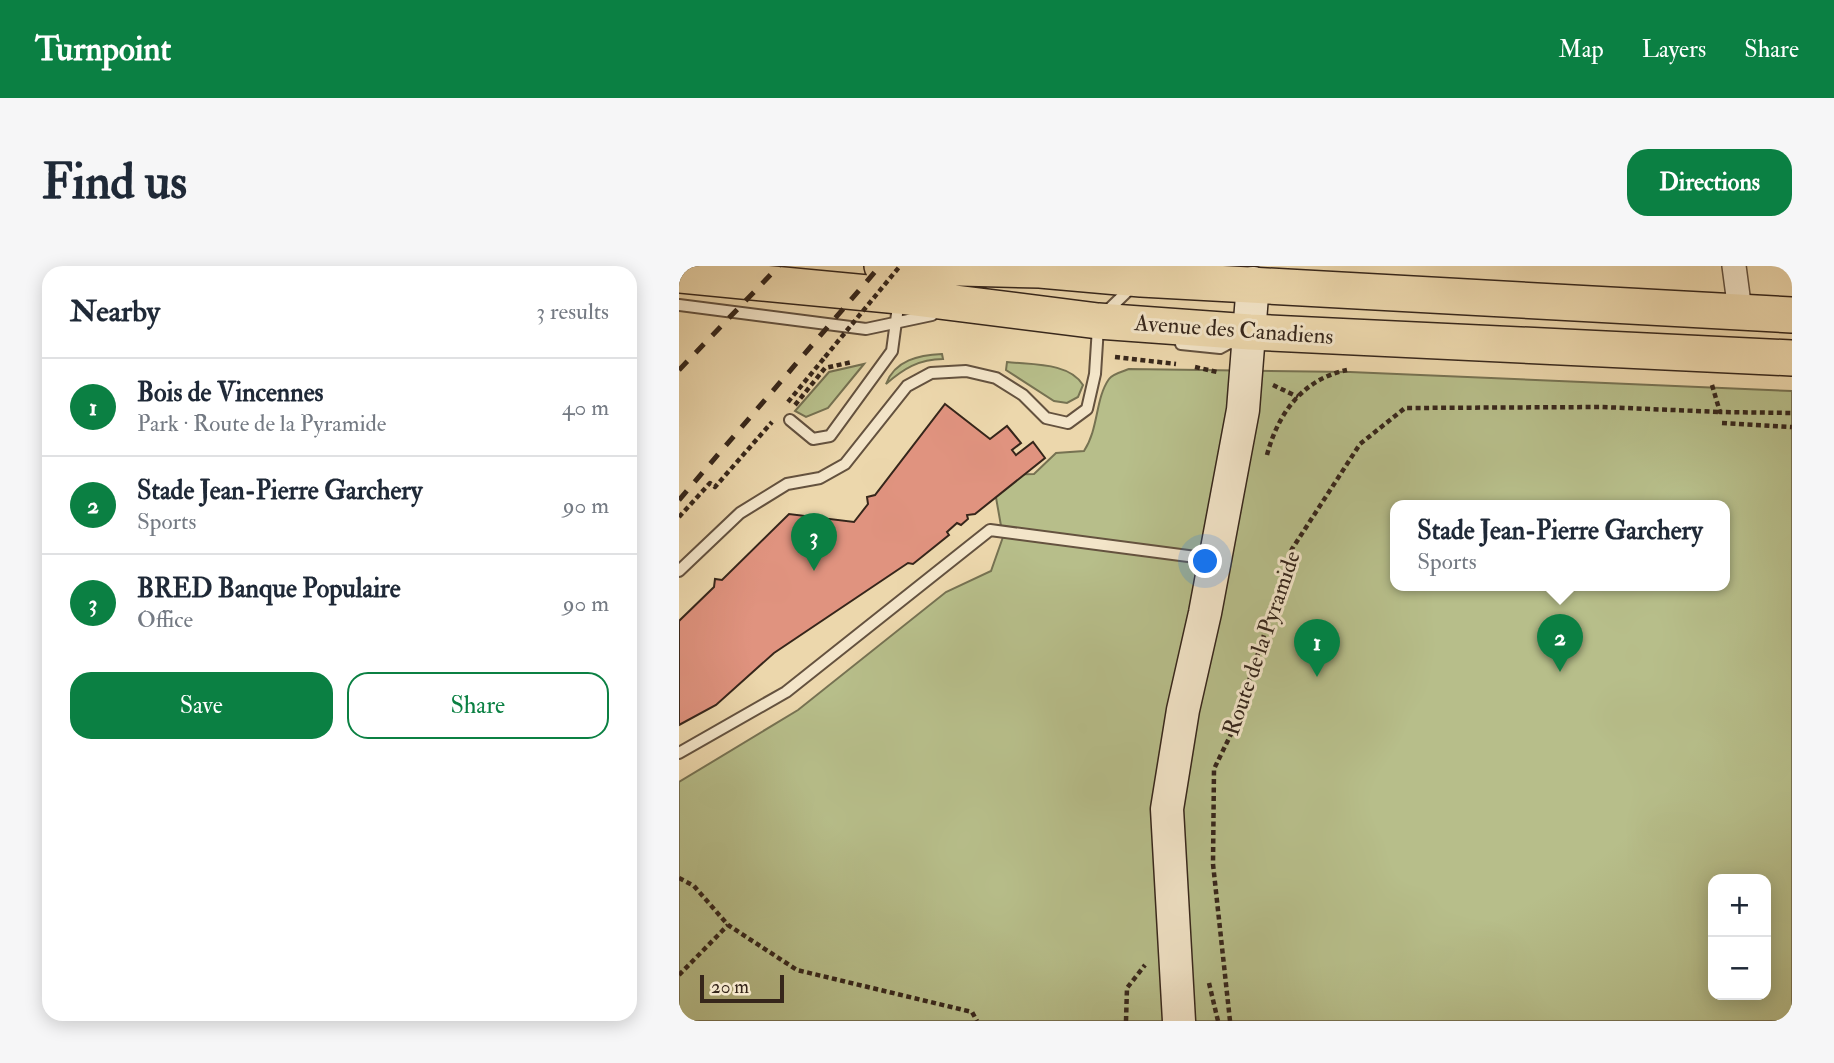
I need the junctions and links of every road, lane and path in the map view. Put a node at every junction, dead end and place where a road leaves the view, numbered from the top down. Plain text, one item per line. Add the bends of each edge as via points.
1 (1734, 266) edge
2 (1027, 268) edge
3 (679, 275) edge
4 (1141, 279) junction
5 (1253, 283) junction
6 (894, 287) edge
7 (679, 304) edge
8 (1740, 311) junction
9 (931, 314) junction
10 (1792, 315) edge
11 (943, 316) dead end
12 (1097, 331) junction
13 (1250, 332) junction
14 (1165, 343) dead end
15 (1116, 357) dead end
16 (1792, 358) edge
17 (852, 362) dead end
18 (1201, 369) dead end
19 (1334, 372) dead end
20 (805, 381) junction
21 (1710, 381) dead end
22 (811, 386) junction
23 (1277, 386) dead end
24 (1297, 397) junction
25 (783, 408) dead end
26 (1720, 412) junction
27 (1792, 413) edge
28 (787, 418) junction
29 (1723, 423) dead end
30 (1792, 427) edge
31 (774, 430) dead end
32 (764, 432) dead end
33 (1266, 459) dead end
34 (679, 517) edge
35 (1214, 559) junction
36 (679, 571) edge
37 (679, 754) edge
38 (679, 878) edge
39 (728, 925) junction
40 (1147, 962) dead end
41 (1207, 973) dead end
42 (679, 975) edge
43 (977, 1021) edge
44 (1126, 1021) edge
45 (1178, 1021) edge
46 (1218, 1021) edge
47 (1230, 1021) edge

1 - 8 street
2 - 4 main road, Avenue des Canadiens
2 - 6 main road, Avenue des Canadiens
3 - 6 main road, Avenue des Canadiens
4 - 5 main road, Avenue des Canadiens
4 - 12 lane
5 - 8 main road, Avenue des Canadiens
5 - 13 street
6 - 7 lane via 866,329
6 - 9 lane
6 - 9 lane
6 - 12 main road, Avenue des Canadiens
6 - 20 path, bridge
6 - 28 lane via 892,351 830,436 813,439
8 - 10 main road, Avenue des Canadiens
9 - 11 lane
12 - 13 main road, Avenue des Canadiens
12 - 36 lane via 1087,409 1068,423 1046,418 1023,395 996,378 966,371 931,373 907,386 845,464 820,478 787,485 740,513
13 - 14 lane via 1220,348
13 - 16 main road, Avenue des Canadiens
13 - 35 street via 1243,410
15 - 18 path
17 - 22 path via 825,368
19 - 24 path, Avenue des Canadiens
20 - 22 path
20 - 25 path
21 - 26 path
22 - 28 path
23 - 24 path
24 - 33 path, Avenue des Canadiens via 1282,417
26 - 27 path, Route de la Pyramide
26 - 47 path, Route de la Pyramide via 1602,407 1405,408 1360,444 1292,549 1241,706 1215,769 1213,864
28 - 31 path
29 - 30 path
32 - 34 path via 715,487 710,483
35 - 37 lane via 990,530 786,692
35 - 45 street via 1167,808
38 - 39 path via 694,886
39 - 42 path
39 - 43 path via 797,970 972,1012
40 - 44 path via 1127,988
41 - 46 path

